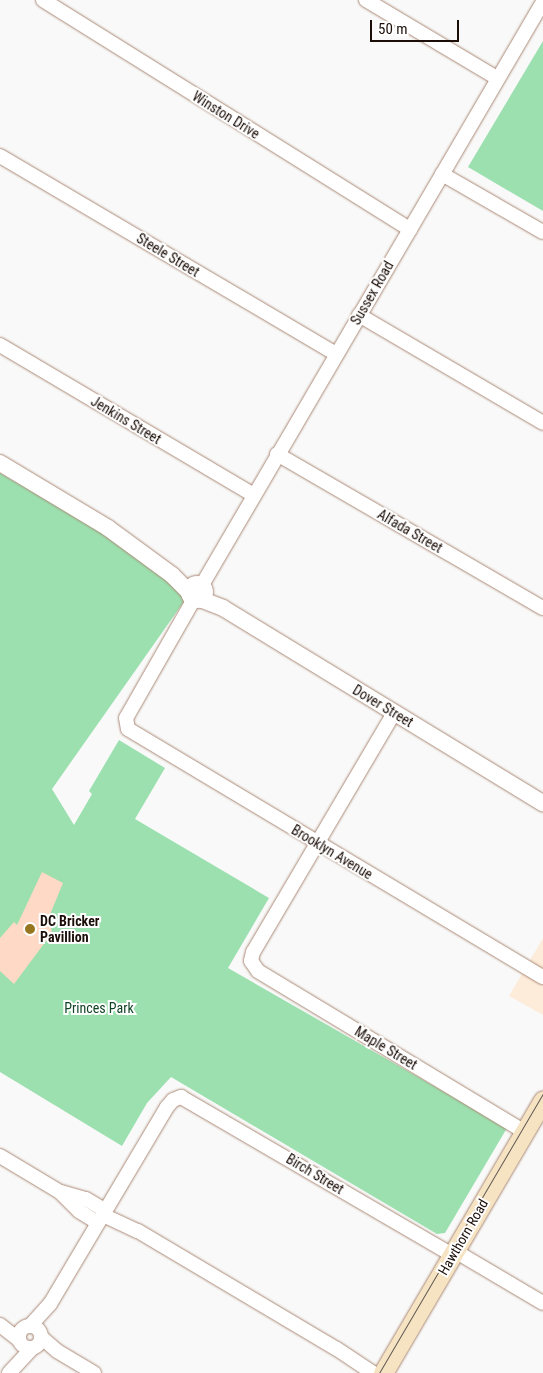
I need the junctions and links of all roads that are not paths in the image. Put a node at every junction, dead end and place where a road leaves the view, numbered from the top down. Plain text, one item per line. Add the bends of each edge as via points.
1 (43, 0) edge
2 (366, 0) edge
3 (543, 2) edge
4 (497, 78) junction
5 (0, 156) edge
6 (442, 174) junction
7 (410, 229) junction
8 (543, 232) edge
9 (359, 316) junction
10 (0, 345) edge
11 (336, 354) junction
12 (543, 423) edge
13 (277, 454) junction
14 (0, 463) edge
15 (252, 494) junction
16 (197, 592) junction
17 (543, 608) edge
18 (394, 713) junction
19 (125, 724) joint
20 (543, 803) edge
21 (317, 843) junction
22 (543, 977) edge
23 (543, 1100) edge
24 (525, 1132) junction
25 (0, 1156) edge
26 (103, 1214) junction
27 (453, 1253) junction
28 (543, 1303) edge
29 (0, 1323) edge
30 (30, 1338) junction
31 (380, 1372) edge
32 (9, 1373) edge
33 (94, 1373) edge

1 - 7 street, Winston Drive
2 - 4 street
3 - 4 street, Sussex Road
4 - 6 street, Sussex Road
5 - 11 street, Steele Street
6 - 7 street, Sussex Road
6 - 8 street
7 - 9 street, Sussex Road
9 - 11 street, Sussex Road
9 - 12 street
10 - 15 street, Jenkins Street
11 - 13 street, Sussex Road
13 - 15 street, Sussex Road
13 - 17 street, Alfada Street
14 - 16 street, Dover Street via 108,528
15 - 16 street, Sussex Road
16 - 18 street, Dover Street
16 - 19 street, Sussex Road
18 - 20 street, Dover Street
18 - 21 street
19 - 21 street, Brooklyn Avenue via 136,735
21 - 22 street, Brooklyn Avenue
21 - 24 street, Maple Street via 253,952 251,961 258,971
23 - 24 main road, Hawthorn Road
24 - 27 main road, Hawthorn Road
25 - 26 street via 60,1192 86,1199
26 - 27 street, Birch Street via 167,1107 176,1098 192,1101
26 - 30 street
26 - 31 street via 138,1231
27 - 28 street, Birch Street
27 - 31 main road, Hawthorn Road
29 - 30 street
30 - 32 street
30 - 33 street

